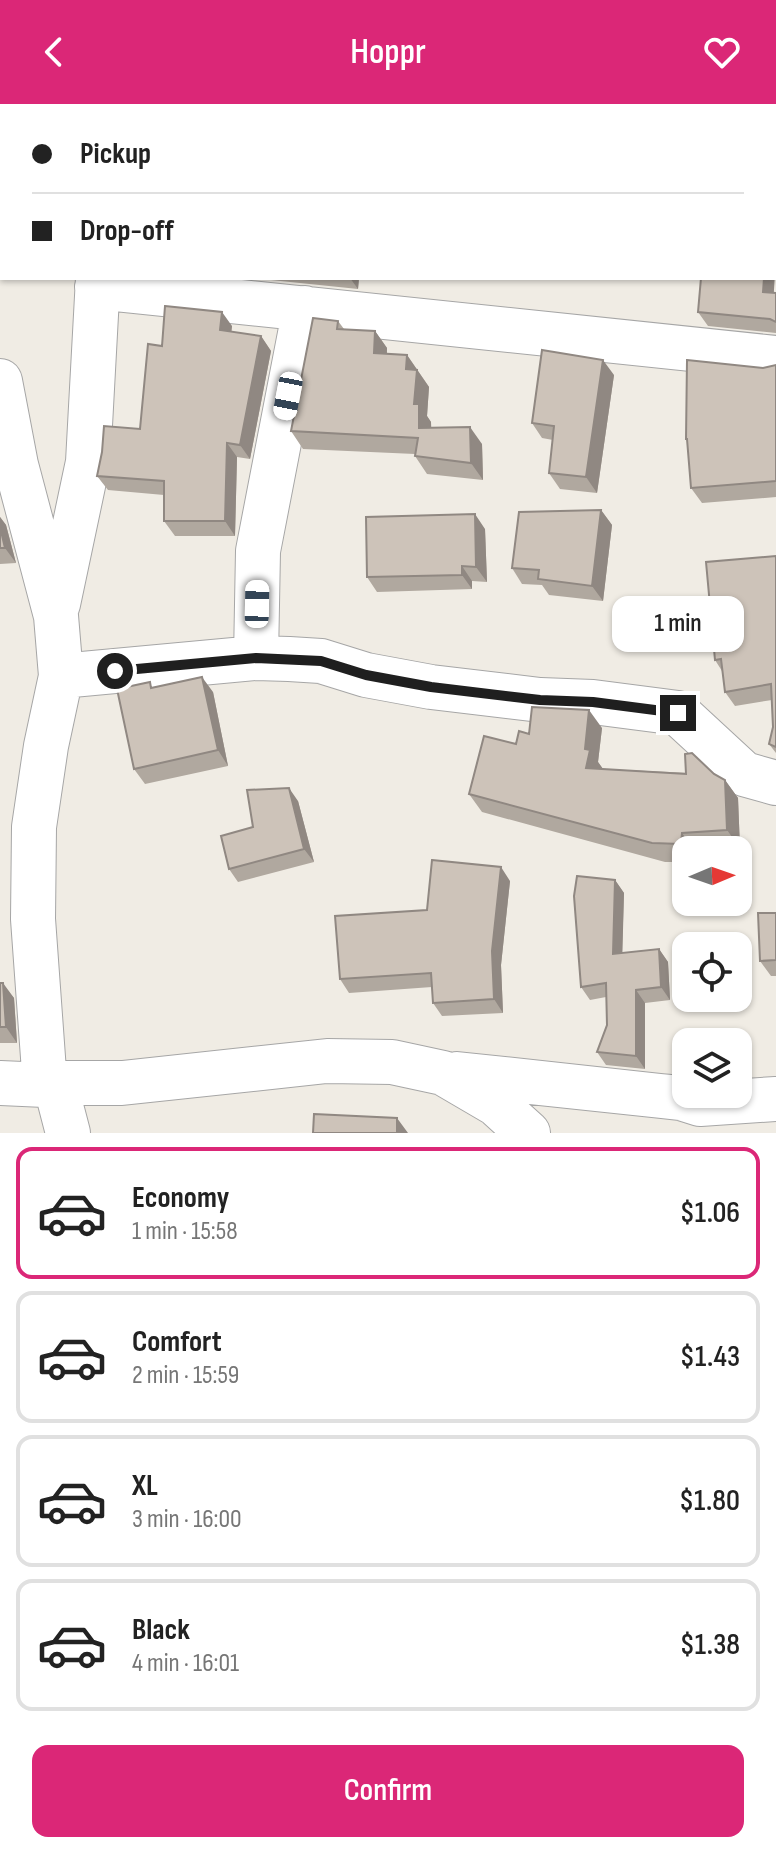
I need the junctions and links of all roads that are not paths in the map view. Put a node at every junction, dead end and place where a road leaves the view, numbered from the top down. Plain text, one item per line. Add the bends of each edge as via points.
1 (98, 283) edge
2 (305, 308) junction
3 (776, 358) edge
4 (0, 381) edge
5 (8, 463) edge
6 (56, 616) junction
7 (256, 658) junction
8 (61, 676) junction
9 (776, 783) edge
10 (17, 819) edge
11 (443, 1073) junction
12 (0, 1083) edge
13 (50, 1084) junction
14 (776, 1099) edge
15 (68, 1133) edge
16 (528, 1133) edge

1 - 2 street
1 - 6 street via 88,462
2 - 3 street
2 - 7 street via 258,551
4 - 5 street
5 - 6 street
6 - 8 street
7 - 8 street
7 - 9 street via 321,661 431,687 678,713 744,774
8 - 10 street via 46,746
10 - 13 street
11 - 13 street via 392,1062 327,1061 122,1083
11 - 14 street via 700,1104
11 - 16 street via 496,1104
12 - 13 street
13 - 15 street

